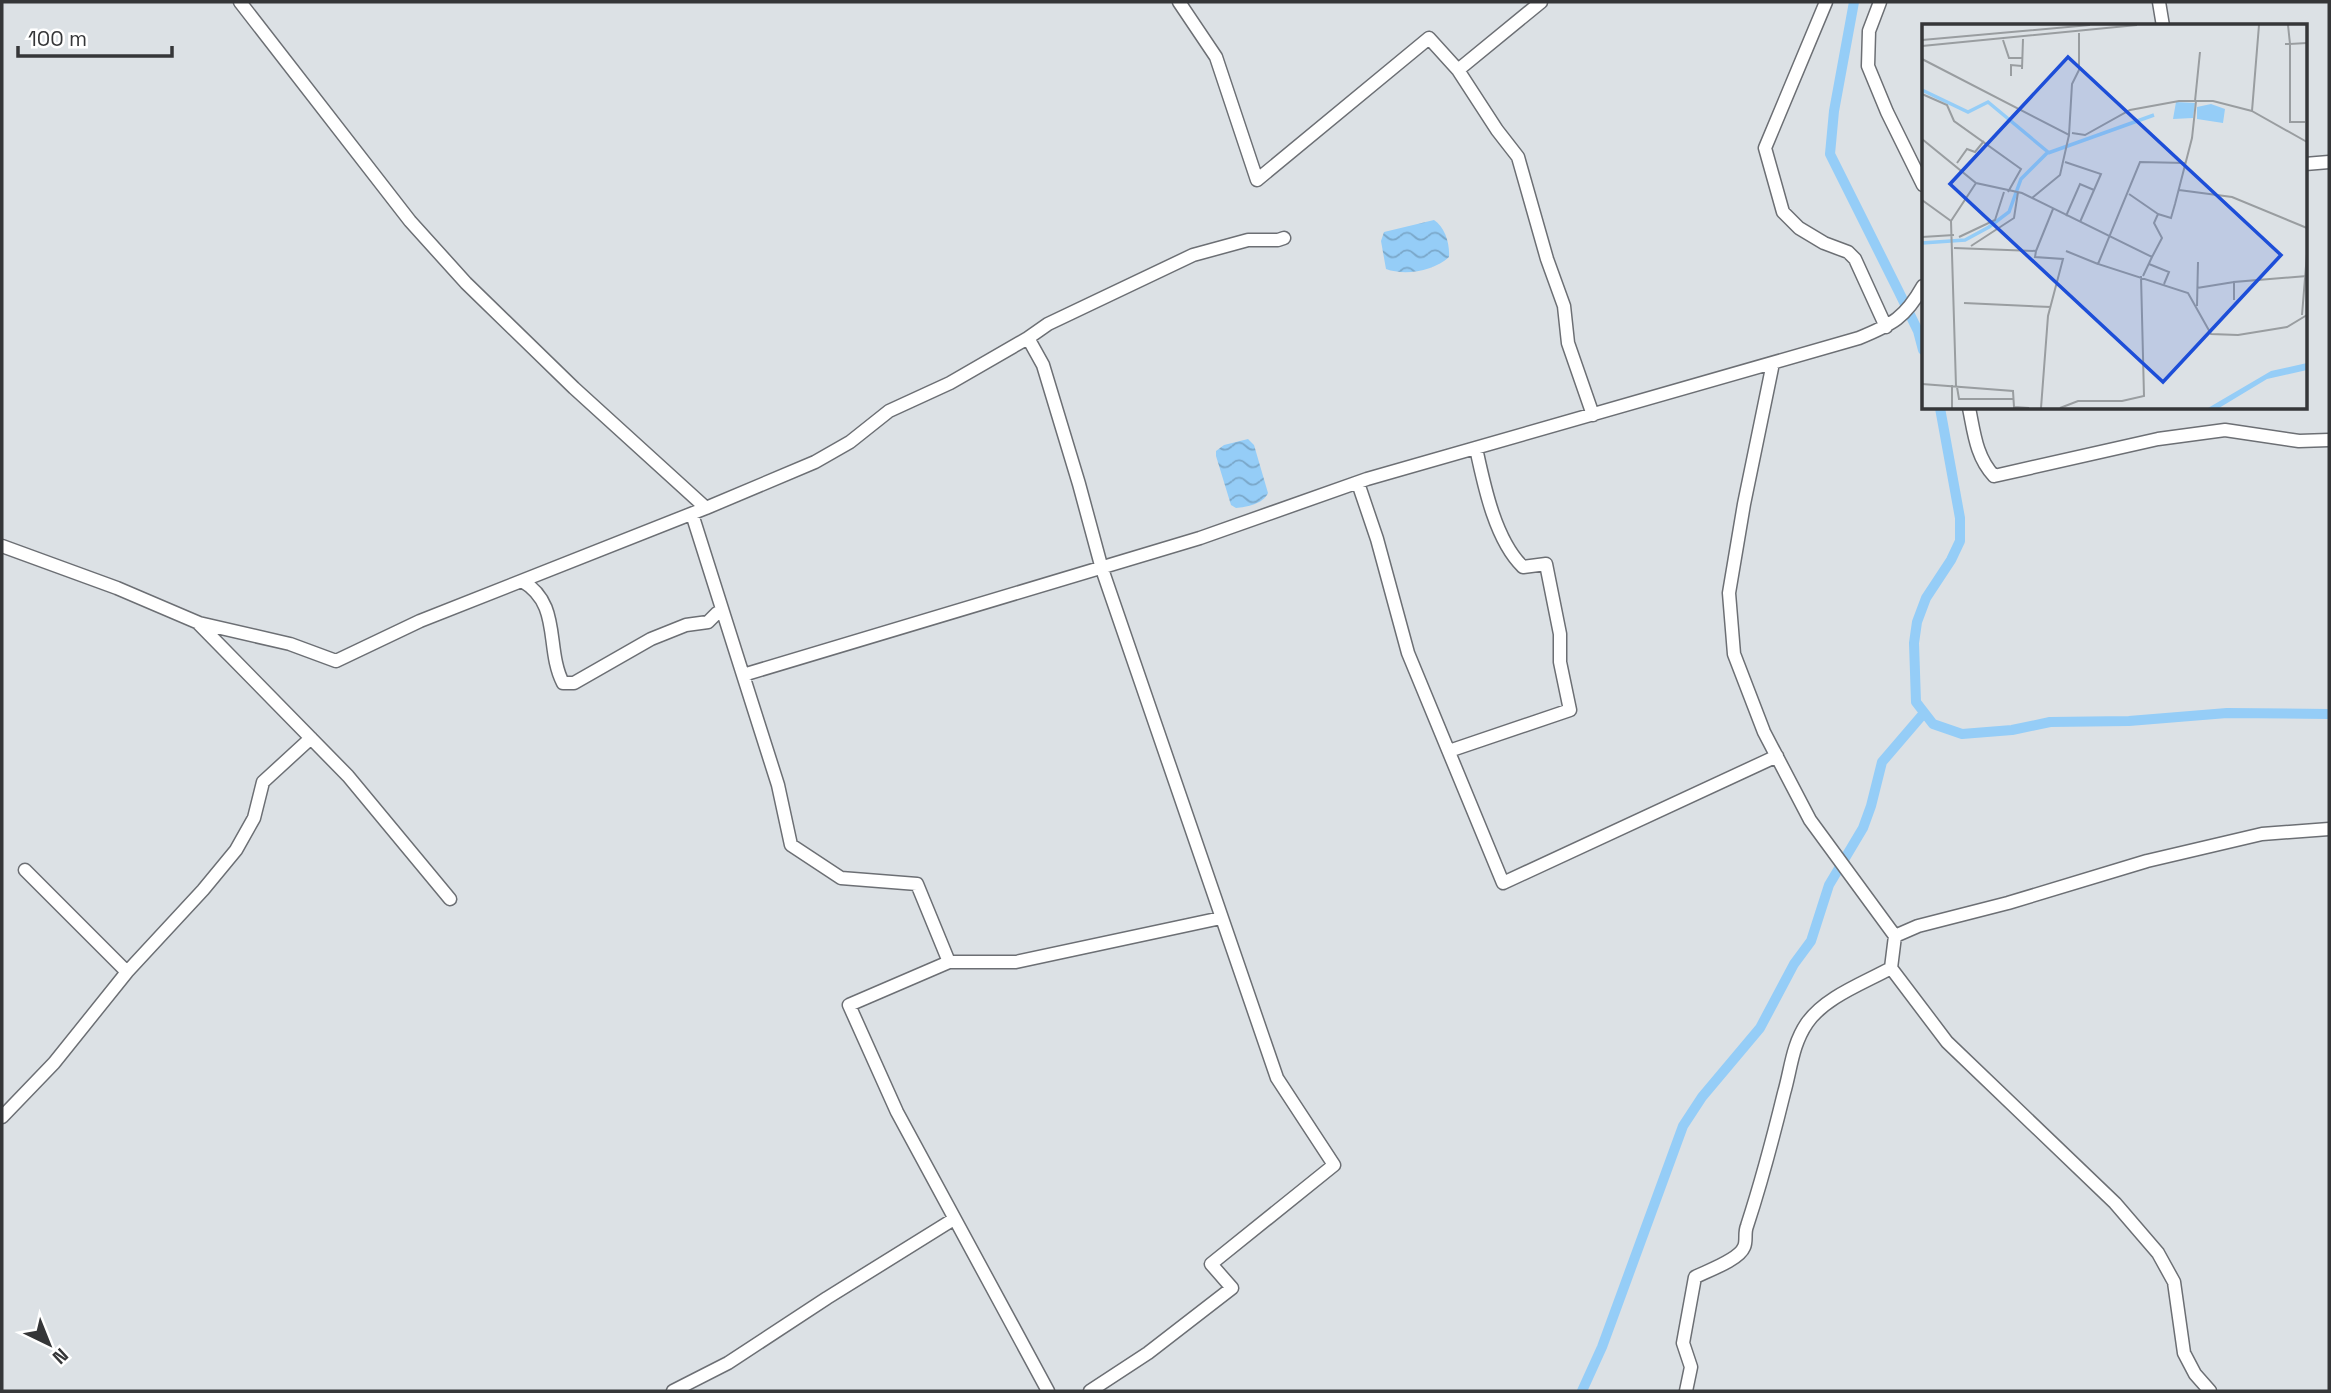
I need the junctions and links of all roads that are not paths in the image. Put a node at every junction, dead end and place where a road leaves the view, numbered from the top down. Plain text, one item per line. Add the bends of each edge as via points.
1 (240, 2) edge
2 (1179, 2) edge
3 (1541, 2) edge
4 (1826, 2) edge
5 (1881, 2) edge
6 (2159, 2) edge
7 (2163, 24) edge
8 (1458, 70) junction
9 (2329, 162) edge
10 (2306, 164) edge
11 (1922, 183) edge
12 (1284, 238) dead end
13 (1922, 288) edge
14 (1886, 327) junction
15 (1028, 338) junction
16 (1773, 363) junction
17 (1969, 410) edge
18 (1593, 415) junction
19 (2329, 440) edge
20 (1476, 448) junction
21 (1358, 483) junction
22 (706, 508) junction
23 (692, 514) junction
24 (2, 546) edge
25 (1102, 569) junction
26 (522, 581) junction
27 (724, 615) junction
28 (199, 623) junction
29 (743, 675) junction
30 (311, 737) junction
31 (1449, 751) junction
32 (1777, 756) junction
33 (2329, 829) edge
34 (25, 870) dead end
35 (450, 899) dead end
36 (1221, 918) junction
37 (1895, 936) junction
38 (949, 962) junction
39 (1891, 968) junction
40 (127, 972) junction
41 (2, 1116) edge
42 (954, 1219) junction
43 (673, 1391) edge
44 (1048, 1391) edge
45 (1090, 1391) edge
46 (1686, 1391) edge
47 (2210, 1391) edge

1 - 22 street via 410,221 466,283
2 - 8 street via 1216,57 1257,180 1429,38
3 - 8 street
4 - 14 street via 1765,148 1783,212 1799,228 1855,259
5 - 11 street via 1868,31 1868,66
6 - 7 street
8 - 18 street via 1518,157 1564,306 1568,343
9 - 10 street
12 - 15 street via 1248,240 1193,256 1048,324
13 - 14 street via 1913,304
14 - 16 street
15 - 22 street via 950,383 889,411 815,462
15 - 25 street via 1043,365
16 - 18 street
16 - 32 street via 1729,593 1734,654
17 - 19 street via 1983,465 1994,476 2158,439 2225,430 2299,441
18 - 20 street
20 - 21 street
20 - 31 street via 1484,487 1505,542 1523,567 1546,564 1570,710
21 - 25 street
21 - 31 street via 1408,653
22 - 23 street
23 - 26 street
23 - 27 street
24 - 28 street
25 - 29 street
25 - 36 street
26 - 27 street via 533,587 547,609 563,683 574,683 651,639 708,622 717,613
26 - 28 street via 335,661 290,644
27 - 29 street
28 - 30 street
29 - 38 street via 778,785 791,845 841,878 917,884
30 - 35 street
30 - 40 street via 263,782 254,818 236,850
31 - 32 street via 1503,883
32 - 37 street via 1810,820
33 - 37 street via 2262,834 2147,861
34 - 40 street
36 - 38 street via 1016,962
36 - 45 street via 1277,1078 1334,1165 1211,1264 1232,1288
37 - 39 street
38 - 42 street via 849,1005 897,1112
39 - 46 street via 1828,1003 1808,1022 1794,1048 1744,1247 1736,1257 1695,1277 1683,1343 1691,1367
39 - 47 street via 1947,1042 2115,1203 2158,1253 2174,1282 2184,1353
40 - 41 street via 54,1063
42 - 43 street via 728,1363
42 - 44 street

